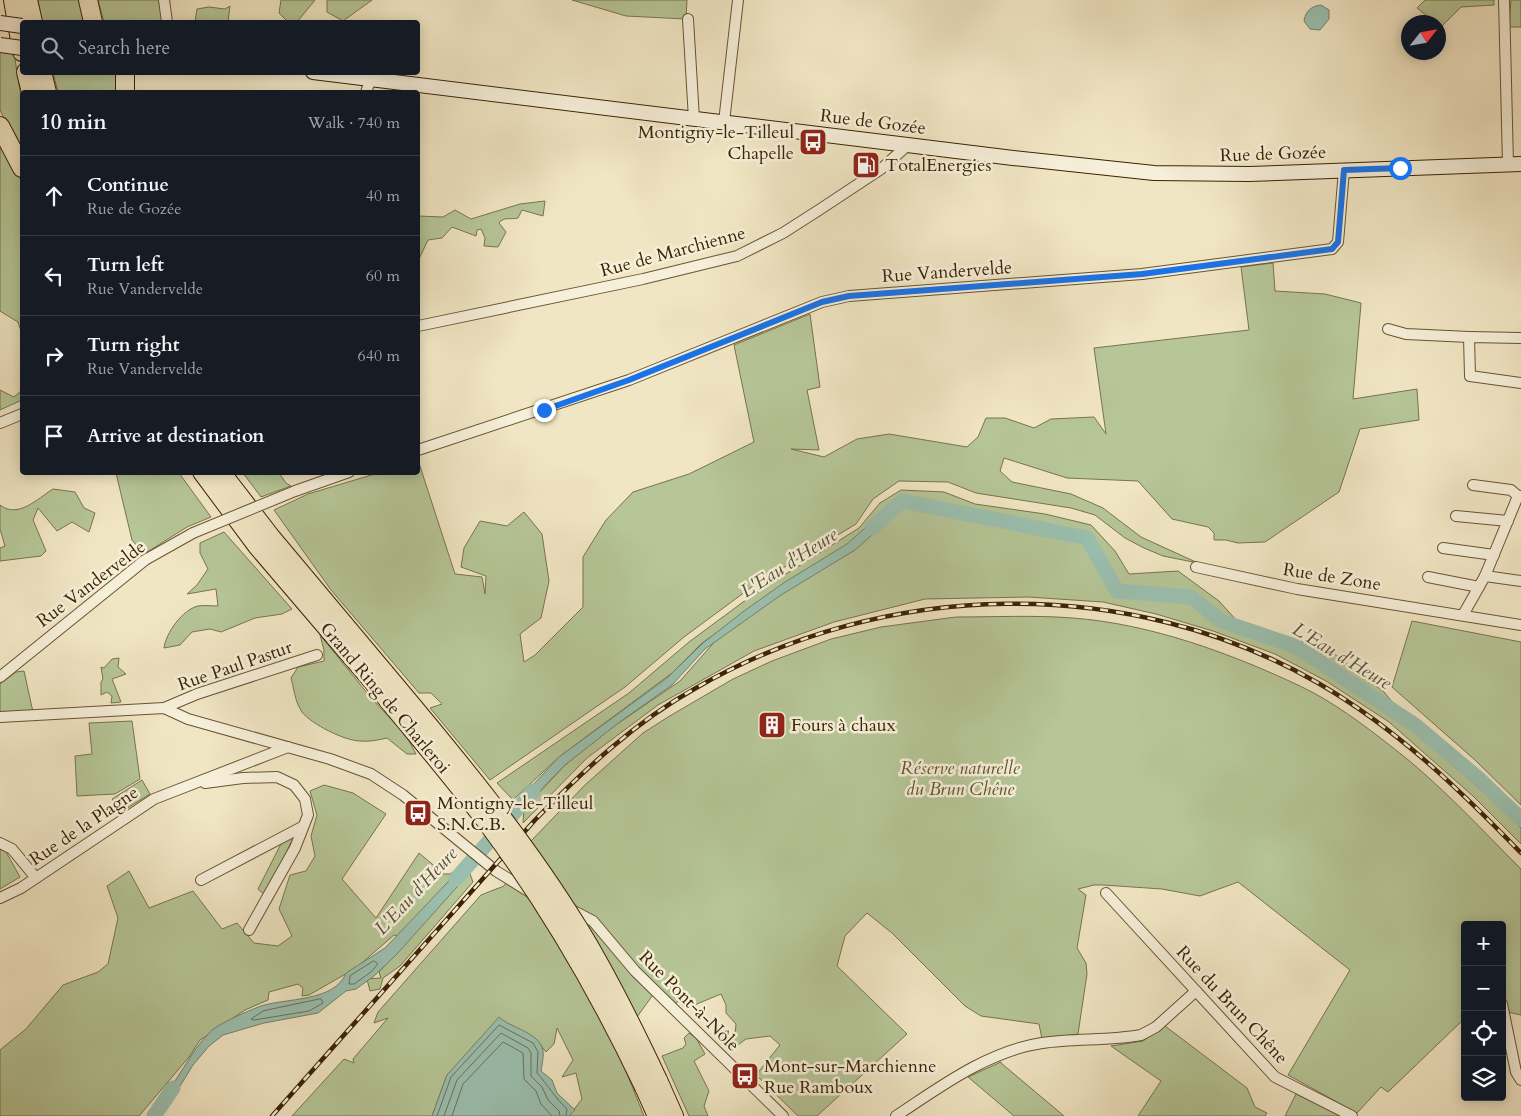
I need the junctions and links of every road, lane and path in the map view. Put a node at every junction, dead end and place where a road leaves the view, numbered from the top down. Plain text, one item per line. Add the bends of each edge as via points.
1 (13, 0) edge
2 (28, 0) edge
3 (88, 0) edge
4 (164, 0) edge
5 (738, 0) edge
6 (1504, 0) edge
7 (688, 19) dead end
8 (32, 20) edge
9 (93, 20) edge
10 (167, 20) edge
11 (0, 23) edge
12 (20, 26) edge
13 (20, 40) edge
14 (0, 45) edge
15 (20, 48) edge
16 (27, 75) edge
17 (43, 75) edge
18 (125, 75) edge
19 (325, 75) edge
20 (368, 86) edge
21 (30, 90) edge
22 (46, 90) edge
23 (125, 90) edge
24 (408, 90) edge
25 (420, 91) edge
26 (694, 119) junction
27 (724, 122) junction
28 (0, 126) edge
29 (908, 145) junction
30 (20, 164) edge
31 (1514, 164) edge
32 (1344, 170) junction
33 (420, 326) edge
34 (1388, 329) dead end
35 (1469, 337) junction
36 (1521, 338) edge
37 (1521, 383) edge
38 (20, 415) edge
39 (0, 423) edge
40 (420, 449) edge
41 (204, 475) edge
42 (224, 475) edge
43 (314, 475) edge
44 (340, 475) edge
45 (316, 483) junction
46 (1473, 485) dead end
47 (1520, 496) edge
48 (1456, 516) dead end
49 (1508, 520) junction
50 (1443, 548) dead end
51 (1494, 555) junction
52 (1196, 567) dead end
53 (1485, 576) junction
54 (1428, 577) dead end
55 (1521, 581) edge
56 (1479, 587) junction
57 (1464, 615) junction
58 (1521, 625) edge
59 (317, 656) dead end
60 (0, 677) edge
61 (380, 678) junction
62 (164, 708) junction
63 (0, 717) edge
64 (288, 747) junction
65 (189, 786) junction
66 (302, 827) junction
67 (0, 843) edge
68 (36, 878) junction
69 (201, 880) dead end
70 (1106, 893) dead end
71 (0, 898) edge
72 (250, 930) dead end
73 (1196, 991) junction
74 (1503, 1011) edge
75 (1521, 1080) edge
76 (651, 1083) junction
77 (657, 1116) edge
78 (674, 1116) edge
79 (783, 1116) edge
80 (896, 1116) edge
81 (1352, 1116) edge

1 - 13 highway
2 - 8 highway
3 - 9 highway
4 - 10 street
5 - 27 street
6 - 31 street
7 - 26 street
11 - 12 main road, bridge
14 - 15 main road, bridge
16 - 21 highway
17 - 22 highway
18 - 23 highway
19 - 20 main road, Rue de Gozée
20 - 24 main road, Rue de Gozée
25 - 26 main road, Rue de Gozée
26 - 27 main road, Rue de Gozée
27 - 29 main road, Rue de Gozée
28 - 30 highway
29 - 32 main road, Rue de Gozée via 1154,173
29 - 33 street, Rue de Marchienne via 881,169 812,214 737,256
31 - 32 main road, Rue de Gozée
32 - 40 street, Rue Vandervelde via 1338,242 1332,249 1142,274 849,296 822,302 629,380
34 - 35 street via 1406,334
35 - 36 street
35 - 37 street via 1470,376
38 - 39 street
41 - 61 highway, Grand Ring de Charleroi via 257,546
42 - 61 highway, Grand Ring de Charleroi
43 - 45 street
44 - 45 street, Rue Vandervelde
45 - 60 street, Rue Vandervelde, bridge via 193,533 145,560
46 - 47 street via 1511,490
47 - 49 street
48 - 49 street
49 - 51 street
50 - 51 street
51 - 53 street
52 - 57 street, Rue de Zone via 1297,589
53 - 55 street
53 - 56 street
54 - 56 street
56 - 57 street
57 - 58 street, Rue de Zone
59 - 62 street, Rue Paul Pastur via 197,694
61 - 76 highway, Grand Ring de Charleroi, bridge via 533,888
62 - 63 street
62 - 64 street, Rue Pont-à-Nôle via 188,719
64 - 65 street, Rue de la Plagne
64 - 79 street, Rue Pont-à-Nôle via 371,774 403,795 496,871 533,894 593,921 634,971
65 - 66 street, Rue de la Plagne via 277,777 294,785 305,799 308,815
65 - 68 street, Rue de la Plagne via 154,799
66 - 69 street
66 - 72 street, Rue de la Plagne via 295,848
67 - 68 street via 12,849
68 - 71 street, Rue de la Plagne
70 - 73 street, Rue du Brun Chêne
73 - 80 street via 1156,1027 1142,1035 1114,1040 1042,1043 1023,1048 956,1077
73 - 81 street, Rue du Brun Chêne via 1275,1077
74 - 75 street via 1516,1072
76 - 77 highway, Grand Ring de Charleroi
76 - 78 highway, Grand Ring de Charleroi

